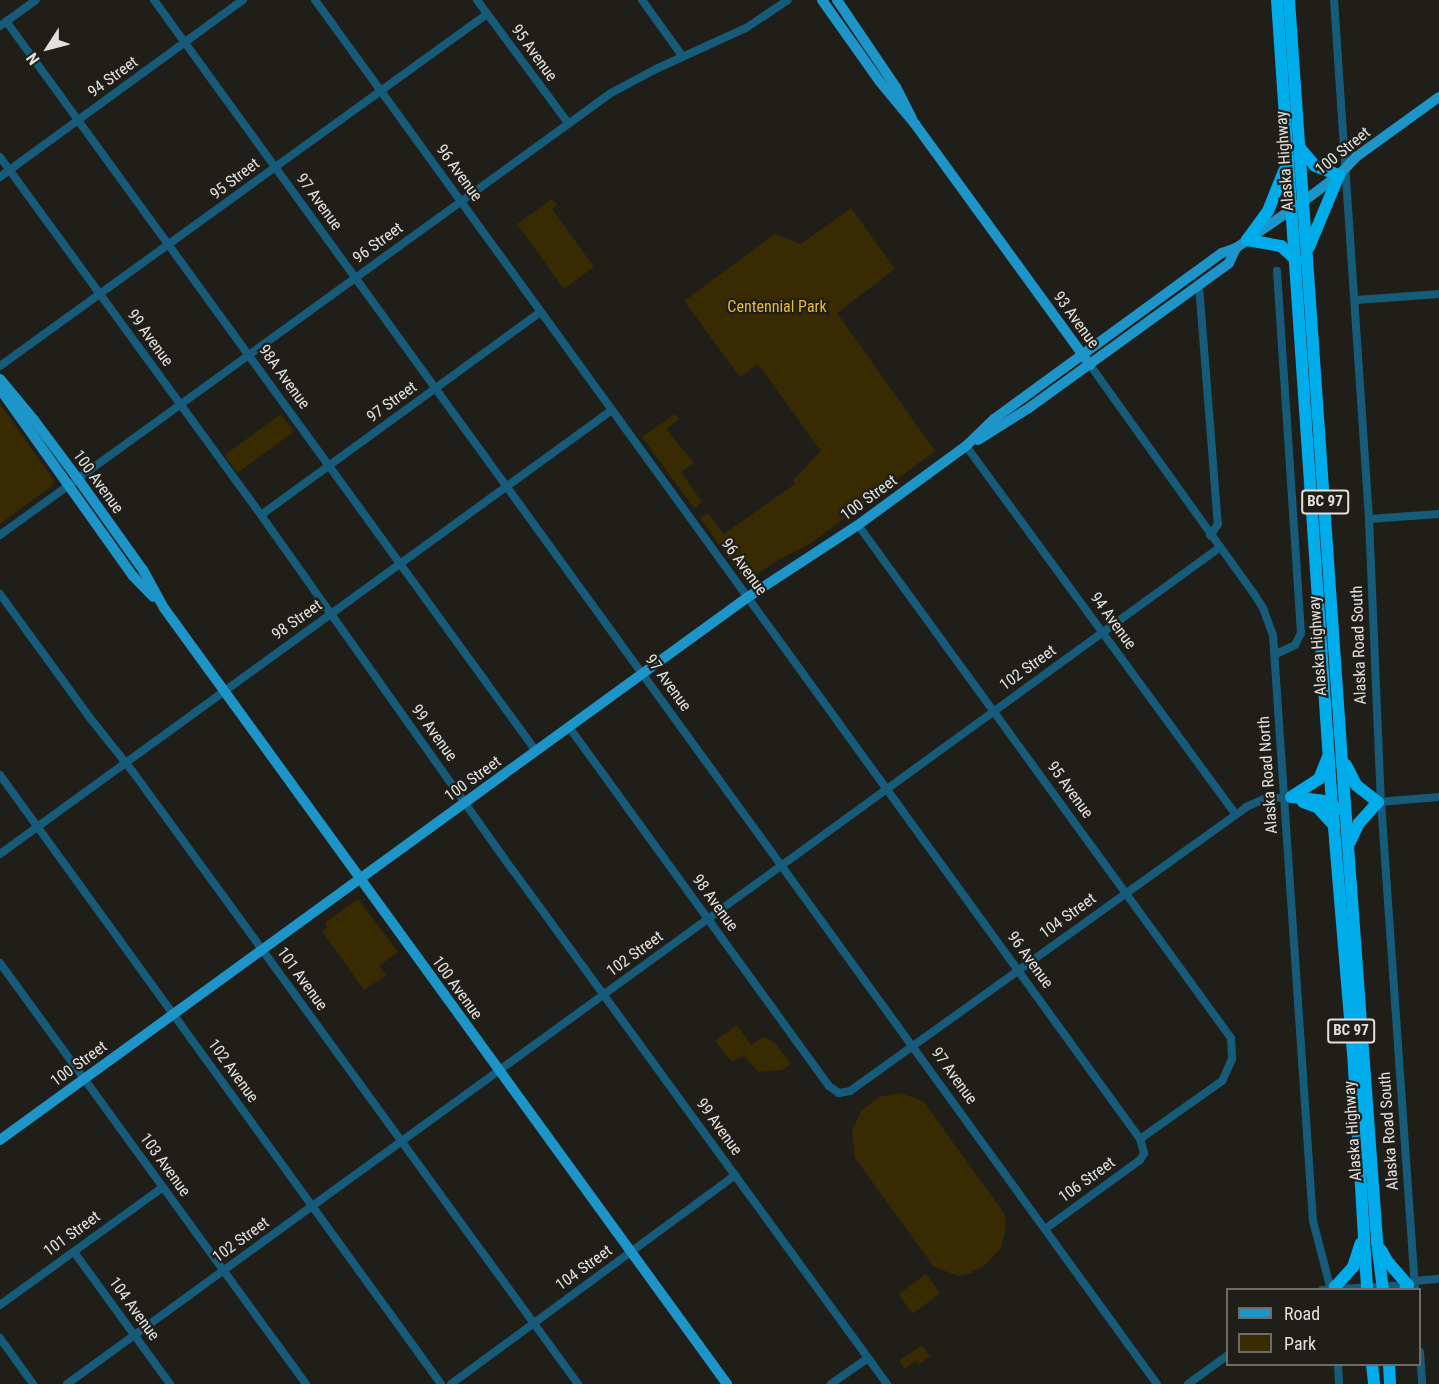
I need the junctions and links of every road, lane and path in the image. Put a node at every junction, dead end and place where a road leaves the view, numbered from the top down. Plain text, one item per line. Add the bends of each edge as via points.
1 (36, 0) edge
2 (154, 0) edge
3 (243, 0) edge
4 (315, 0) edge
5 (477, 0) edge
6 (642, 0) edge
7 (788, 0) edge
8 (822, 0) edge
9 (837, 0) edge
10 (1277, 0) edge
11 (1289, 0) edge
12 (1334, 0) edge
13 (487, 14) junction
14 (3, 24) edge
15 (184, 42) junction
16 (683, 57) junction
17 (381, 91) junction
18 (1439, 97) edge
19 (79, 120) junction
20 (568, 123) junction
21 (915, 124) junction
22 (1300, 148) junction
23 (0, 157) edge
24 (1287, 164) junction
25 (275, 168) junction
26 (9, 170) junction
27 (1342, 173) junction
28 (0, 177) edge
29 (1305, 200) junction
30 (461, 201) junction
31 (1290, 210) junction
32 (1247, 240) junction
33 (169, 245) junction
34 (1236, 248) junction
35 (1308, 251) junction
36 (1296, 260) junction
37 (1277, 271) dead end
38 (355, 278) junction
39 (1199, 285) junction
40 (1173, 288) junction
41 (1439, 294) edge
42 (100, 295) junction
43 (1356, 300) junction
44 (540, 312) junction
45 (1147, 323) junction
46 (249, 355) junction
47 (1082, 355) junction
48 (1089, 365) junction
49 (0, 366) edge
50 (0, 379) edge
51 (0, 389) edge
52 (436, 389) junction
53 (180, 405) junction
54 (612, 410) junction
55 (966, 446) junction
56 (329, 465) junction
57 (78, 479) junction
58 (68, 486) junction
59 (507, 488) junction
60 (1439, 514) edge
61 (261, 515) junction
62 (1369, 519) junction
63 (858, 525) junction
64 (0, 536) edge
65 (1210, 536) junction
66 (1219, 548) junction
67 (402, 564) junction
68 (0, 594) edge
69 (748, 597) junction
70 (164, 608) junction
71 (330, 615) junction
72 (1102, 633) junction
73 (1275, 654) junction
74 (643, 674) junction
75 (224, 691) junction
76 (994, 712) junction
77 (569, 728) junction
78 (536, 751) junction
79 (1335, 753) junction
80 (126, 763) junction
81 (1331, 775) junction
82 (0, 776) edge
83 (888, 789) junction
84 (1344, 791) junction
85 (1439, 796) edge
86 (1287, 797) junction
87 (1379, 802) junction
88 (465, 803) junction
89 (1332, 804) junction
90 (1235, 814) junction
91 (1346, 814) junction
92 (1334, 825) junction
93 (38, 827) junction
94 (1348, 849) junction
95 (0, 855) edge
96 (781, 866) junction
97 (360, 879) junction
98 (1126, 892) junction
99 (709, 920) junction
100 (262, 950) junction
101 (0, 963) edge
102 (1018, 970) junction
103 (604, 995) junction
104 (173, 1015) junction
105 (913, 1045) junction
106 (500, 1071) junction
107 (84, 1079) junction
108 (839, 1093) joint
109 (1140, 1139) junction
110 (0, 1140) edge
111 (402, 1142) junction
112 (1144, 1153) joint
113 (736, 1175) junction
114 (163, 1187) junction
115 (313, 1206) junction
116 (1045, 1228) junction
117 (1363, 1236) junction
118 (1377, 1242) junction
119 (74, 1252) junction
120 (631, 1252) junction
121 (224, 1271) junction
122 (1439, 1280) edge
123 (1411, 1286) edge
124 (1331, 1288) edge
125 (1332, 1288) edge
126 (1367, 1288) edge
127 (1383, 1288) edge
128 (0, 1305) edge
129 (534, 1323) junction
130 (135, 1335) junction
131 (0, 1338) edge
132 (1226, 1356) edge
133 (868, 1358) junction
134 (1338, 1366) edge
135 (1372, 1366) edge
136 (1389, 1366) edge
137 (1420, 1366) edge
138 (33, 1384) edge
139 (67, 1384) edge
140 (170, 1384) edge
141 (306, 1384) edge
142 (441, 1384) edge
143 (451, 1384) edge
144 (578, 1384) edge
145 (727, 1384) edge
146 (831, 1384) edge
147 (887, 1384) edge
148 (1157, 1384) edge
149 (1188, 1384) edge
150 (1339, 1384) edge
151 (1374, 1384) edge
152 (1390, 1384) edge
153 (1422, 1384) edge

1 - 14 street
2 - 15 street, 97 Avenue
3 - 15 street, 94 Street
4 - 17 street, 96 Avenue
5 - 13 street, 95 Avenue
6 - 16 street
7 - 16 street, 96 Street via 746,28
8 - 21 main road, 93 Avenue via 879,82
9 - 21 main road, 93 Avenue via 896,87
10 - 24 highway, Alaska Highway / BC 97
11 - 22 highway, Alaska Highway / BC 97
12 - 27 street, Alaska Road South
13 - 17 street, 95 Street
13 - 20 street, 95 Avenue
14 - 19 street, 98A Avenue
15 - 19 street, 94 Street
15 - 25 street, 97 Avenue
16 - 20 street, 96 Street via 621,87
17 - 25 street, 95 Street
17 - 30 street, 96 Avenue
18 - 27 main road, 100 Street via 1356,157
19 - 26 street, 94 Street
19 - 33 street, 98A Avenue
20 - 30 street, 96 Street
21 - 47 main road, 93 Avenue
22 - 27 highway via 1325,172
22 - 29 highway, Alaska Highway / BC 97
23 - 26 street, 99 Avenue
24 - 31 highway, Alaska Highway / BC 97
24 - 32 highway via 1272,203
25 - 33 street, 95 Street
25 - 38 street, 97 Avenue
26 - 28 street, 94 Street
26 - 42 street, 99 Avenue
27 - 29 main road, 100 Street
27 - 35 highway
27 - 43 street, Alaska Road South
29 - 31 main road, 100 Street
29 - 35 highway, Alaska Highway / BC 97
30 - 38 street, 96 Street
30 - 44 street, 96 Avenue
31 - 32 main road, 100 Street
31 - 36 highway, Alaska Highway / BC 97
32 - 34 main road, 100 Street
32 - 36 highway via 1281,246
33 - 42 street, 95 Street
33 - 46 street, 98A Avenue
34 - 39 main road, 100 Street via 1230,263
34 - 40 main road, 100 Street via 1222,252
35 - 79 highway, Alaska Highway / BC 97
36 - 79 highway, Alaska Highway / BC 97
37 - 73 street via 1301,633 1295,645
38 - 46 street, 96 Street
38 - 52 street, 97 Avenue
39 - 45 main road, 100 Street
39 - 65 street via 1218,524
40 - 45 main road via 1169,299
40 - 47 main road, 100 Street
41 - 43 street
42 - 49 street, 95 Street
42 - 53 street, 99 Avenue
43 - 62 street, Alaska Road South
44 - 52 street, 97 Street
44 - 54 street, 96 Avenue
45 - 48 main road, 100 Street
46 - 53 street, 96 Street
46 - 56 street, 98A Avenue
47 - 48 main road, 93 Avenue
47 - 55 main road, 100 Street via 994,419
48 - 55 main road, 100 Street via 1000,428
48 - 65 street, 93 Avenue
50 - 57 main road, 100 Avenue
51 - 58 main road, 100 Avenue
52 - 56 street, 97 Street
52 - 59 street, 97 Avenue
53 - 57 street, 96 Street
53 - 61 street, 99 Avenue
54 - 59 street, 98 Street
54 - 69 street, 96 Avenue
55 - 63 main road, 100 Street
55 - 72 street, 94 Avenue
56 - 61 street, 97 Street
56 - 67 street, 98A Avenue
57 - 58 street, 96 Street
57 - 70 main road, 100 Avenue via 143,570
58 - 64 street, 96 Street
58 - 70 main road, 100 Avenue via 134,576
59 - 67 street, 98 Street
59 - 74 street, 97 Avenue
60 - 62 street
61 - 71 street, 99 Avenue
62 - 87 street, Alaska Road South
63 - 69 main road, 100 Street
63 - 76 street, 95 Avenue
65 - 66 street, 93 Avenue
66 - 72 street, 102 Street
66 - 73 street, 93 Avenue via 1263,608
67 - 71 street, 98 Street
67 - 78 street, 98A Avenue
68 - 80 street, 101 Avenue
69 - 74 main road, 100 Street
69 - 83 street, 96 Avenue
70 - 75 main road, 100 Avenue
71 - 75 street, 98 Street
71 - 88 street, 99 Avenue
72 - 76 street, 102 Street
72 - 90 street, 94 Avenue
73 - 86 street, Alaska Road North
74 - 77 main road, 100 Street
74 - 96 street, 97 Avenue
75 - 80 street, 98 Street
75 - 97 main road, 100 Avenue
76 - 83 street, 102 Street
76 - 98 street, 95 Avenue
77 - 78 main road, 100 Street
77 - 99 street, 98 Avenue
78 - 88 main road, 100 Street
79 - 81 highway, Alaska Highway / BC 97
79 - 84 highway, Alaska Highway / BC 97
79 - 86 highway via 1319,779
79 - 87 highway via 1356,785
80 - 93 street, 98 Street
80 - 100 street, 101 Avenue
81 - 84 highway
81 - 89 highway, Alaska Highway / BC 97
82 - 93 street, 102 Avenue
83 - 96 street, 102 Street
83 - 102 street, 96 Avenue
84 - 87 highway
84 - 91 highway, Alaska Highway / BC 97
85 - 87 street
86 - 89 highway via 1313,798
86 - 90 street, 104 Street via 1257,801
86 - 92 highway via 1317,807
86 - 124 street, Alaska Road North via 1313,1221
87 - 94 highway via 1359,823
87 - 123 street, Alaska Road South
88 - 97 main road, 100 Street
88 - 103 street, 99 Avenue
89 - 91 highway
89 - 92 highway, Alaska Highway / BC 97
90 - 98 street, 104 Street
91 - 94 highway, Alaska Highway / BC 97
92 - 117 highway, Alaska Highway / BC 97
93 - 95 street, 98 Street
93 - 104 street, 102 Avenue
94 - 118 highway, Alaska Highway / BC 97
96 - 99 street, 102 Street
96 - 105 street, 97 Avenue
97 - 100 main road, 100 Street
97 - 106 main road, 100 Avenue
98 - 102 street, 104 Street
98 - 109 street, 95 Avenue via 1231,1038 1232,1059 1222,1081
99 - 103 street, 102 Street
99 - 108 street, 98 Avenue via 829,1086
100 - 104 main road, 100 Street
100 - 111 street, 101 Avenue
101 - 107 street, 103 Avenue
102 - 105 street, 104 Street
102 - 109 street, 96 Avenue
103 - 106 street, 102 Street
103 - 113 street, 99 Avenue
104 - 107 main road, 100 Street
104 - 115 street, 102 Avenue
105 - 108 street, 104 Street via 850,1090
105 - 116 street, 97 Avenue
106 - 111 street, 102 Street
106 - 120 main road, 100 Avenue
107 - 110 main road, 100 Street
107 - 114 street, 103 Avenue
109 - 112 street, 96 Avenue
111 - 115 street, 102 Street
111 - 129 street, 101 Avenue
112 - 116 street, 106 Street via 1140,1160
113 - 120 street, 104 Street
113 - 133 street, 99 Avenue
114 - 119 street, 101 Street
114 - 121 street, 103 Avenue
115 - 121 street, 102 Street
115 - 142 street, 102 Avenue
116 - 148 street, 97 Avenue
117 - 125 highway via 1353,1267
117 - 126 highway, Alaska Highway / BC 97
118 - 123 highway via 1387,1261
118 - 127 highway, Alaska Highway / BC 97
119 - 128 street, 101 Street
119 - 130 street, 104 Avenue
120 - 129 street, 104 Street
120 - 145 main road, 100 Avenue
121 - 130 street, 102 Street
121 - 141 street, 103 Avenue
122 - 123 street
123 - 127 street
126 - 127 street
129 - 143 street, 104 Street
129 - 144 street, 101 Avenue
130 - 139 street, 102 Street
130 - 140 street, 104 Avenue
131 - 138 street
132 - 149 street
133 - 146 street
133 - 147 street, 99 Avenue
134 - 150 street
135 - 151 highway
136 - 152 highway
137 - 153 street

